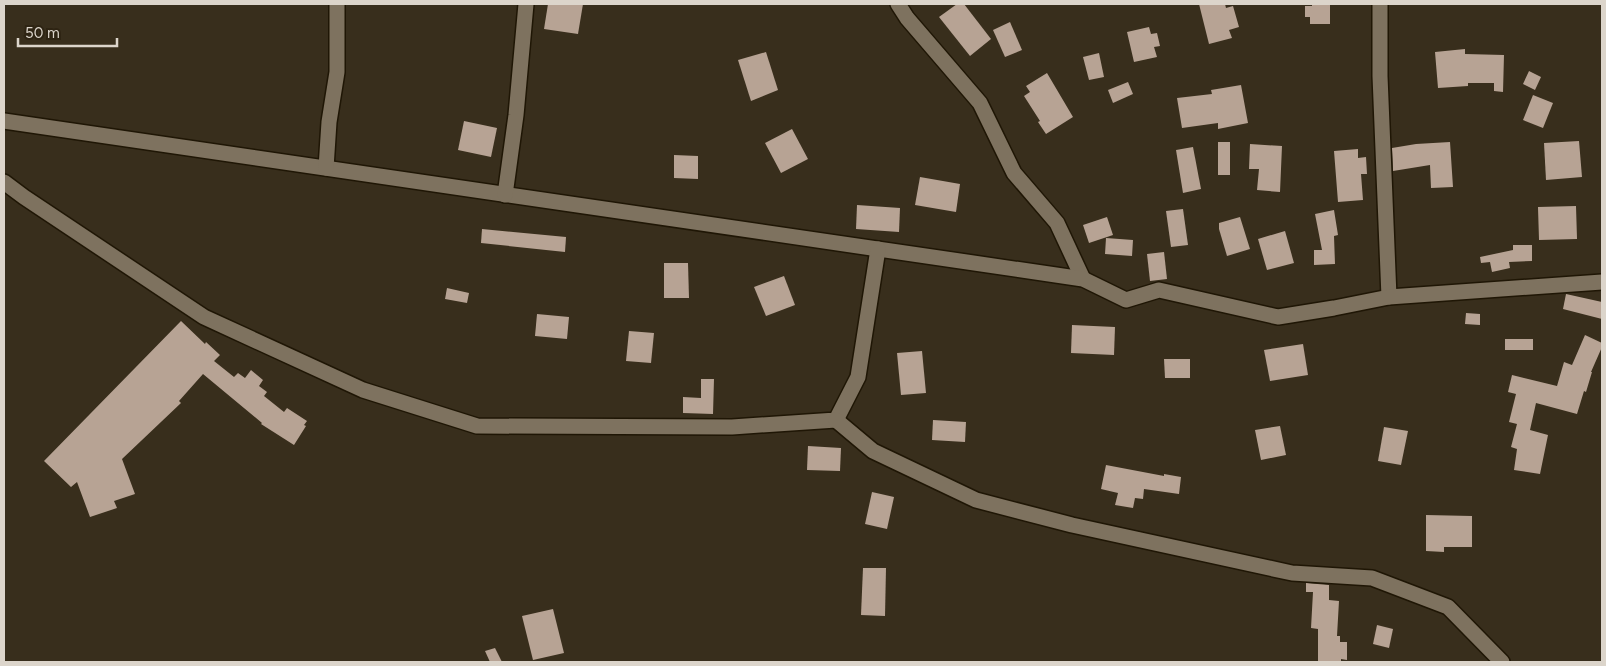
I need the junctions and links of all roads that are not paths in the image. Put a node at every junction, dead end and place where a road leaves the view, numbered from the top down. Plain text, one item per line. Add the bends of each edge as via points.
1 (337, 4) edge
2 (526, 4) edge
3 (898, 4) edge
4 (1380, 4) edge
5 (4, 121) edge
6 (326, 168) junction
7 (4, 182) edge
8 (505, 194) junction
9 (878, 249) junction
10 (1083, 279) junction
11 (1602, 282) edge
12 (1389, 297) junction
13 (836, 420) junction
14 (1502, 662) edge

1 - 6 street via 337,72
2 - 8 street
3 - 10 street via 980,103 1014,173 1057,223
4 - 12 street
5 - 6 street
6 - 8 street
7 - 13 street via 204,317 363,390 477,426 732,427
8 - 9 street
9 - 10 street
9 - 13 street via 858,377
10 - 12 street via 1126,300 1159,290 1278,317
11 - 12 street
13 - 14 street via 873,451 976,500 1072,525 1292,572 1372,578 1448,607

